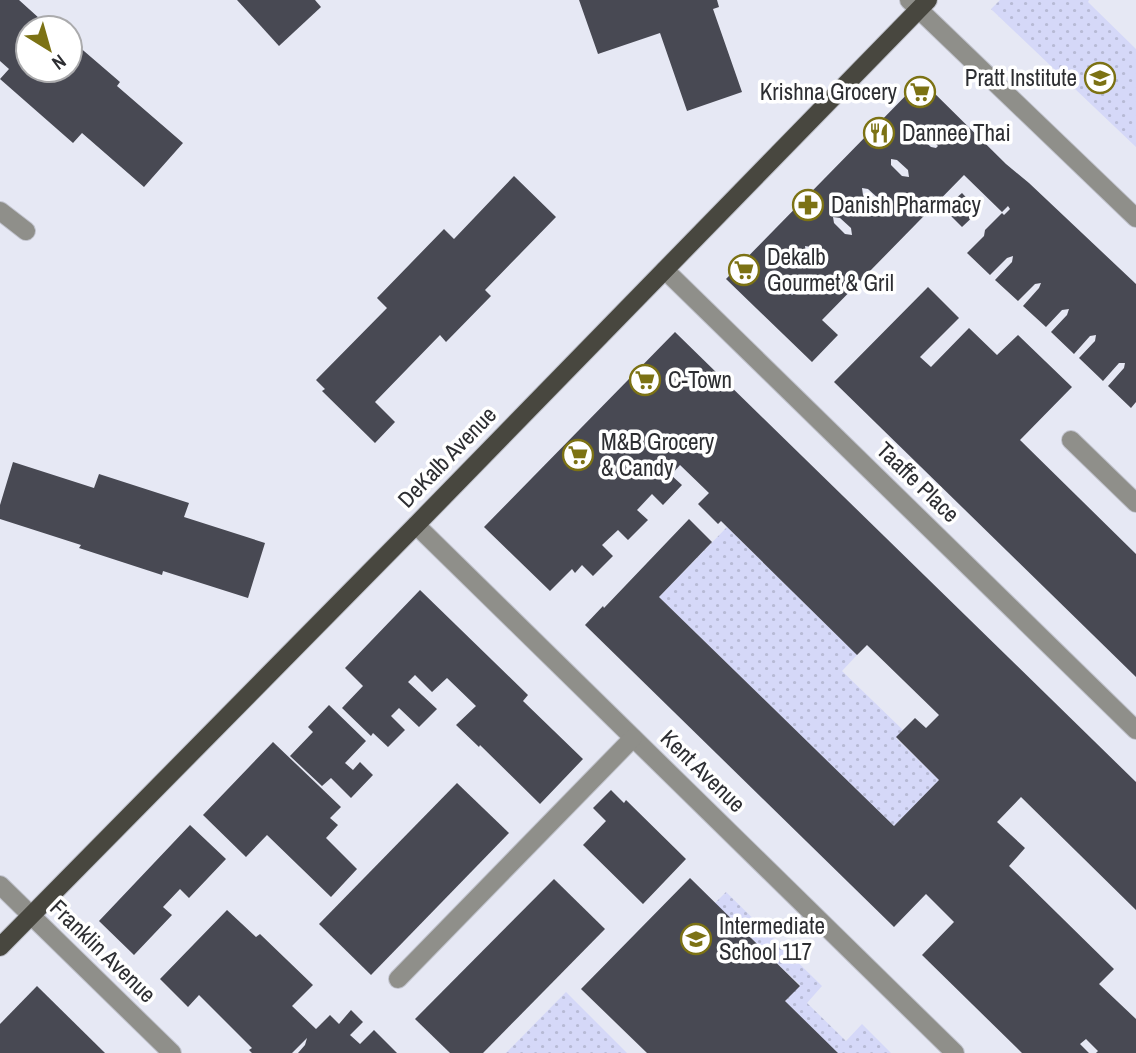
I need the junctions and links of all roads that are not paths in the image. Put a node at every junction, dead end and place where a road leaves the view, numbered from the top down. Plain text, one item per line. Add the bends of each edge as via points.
1 (918, 3) edge
2 (0, 211) edge
3 (1136, 218) edge
4 (26, 231) dead end
5 (665, 270) junction
6 (1071, 440) dead end
7 (1136, 503) edge
8 (416, 525) junction
9 (1136, 730) edge
10 (633, 738) junction
11 (0, 885) edge
12 (32, 915) junction
13 (0, 947) edge
14 (398, 979) dead end
15 (172, 1053) edge
16 (956, 1053) edge

1 - 3 street
1 - 5 main road, DeKalb Avenue
2 - 4 street
5 - 8 main road, DeKalb Avenue
5 - 9 street, Taaffe Place
6 - 7 street
8 - 10 street, Kent Avenue
8 - 12 main road, DeKalb Avenue
10 - 14 street
10 - 16 street, Kent Avenue
11 - 12 street, Franklin Avenue
12 - 13 main road, DeKalb Avenue
12 - 15 street, Franklin Avenue

